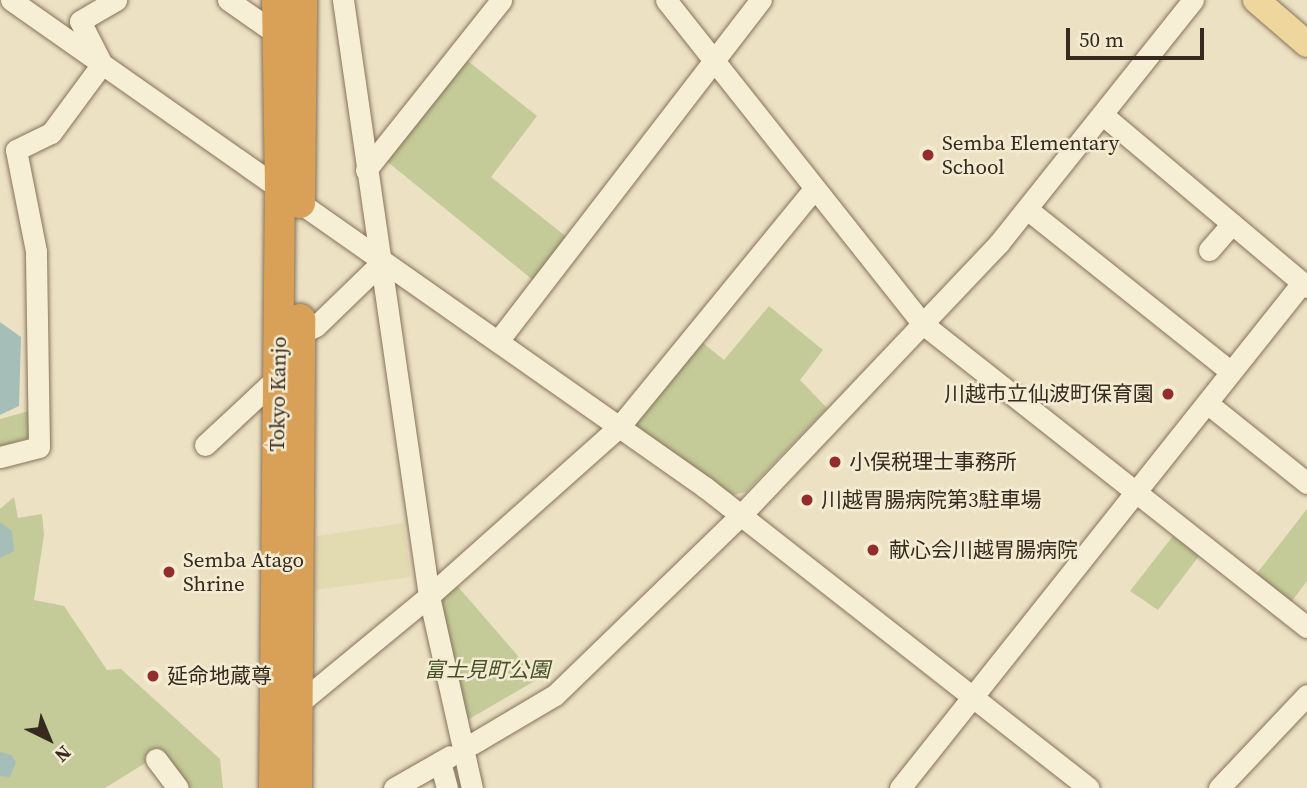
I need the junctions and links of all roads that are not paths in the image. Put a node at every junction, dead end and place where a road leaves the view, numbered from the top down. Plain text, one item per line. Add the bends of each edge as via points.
1 (11, 0) edge
2 (116, 0) edge
3 (228, 0) edge
4 (278, 0) edge
5 (302, 0) edge
6 (343, 0) edge
7 (502, 0) edge
8 (666, 0) edge
9 (761, 0) edge
10 (1193, 0) edge
11 (1256, 0) edge
12 (277, 34) junction
13 (1307, 44) edge
14 (716, 63) junction
15 (102, 64) junction
16 (1103, 115) junction
17 (366, 170) junction
18 (814, 189) junction
19 (290, 196) junction
20 (1027, 209) junction
21 (1233, 224) junction
22 (1209, 250) dead end
23 (378, 261) junction
24 (1305, 285) edge
25 (923, 324) junction
26 (300, 334) junction
27 (498, 341) junction
28 (1231, 372) junction
29 (278, 377) junction
30 (1207, 403) junction
31 (619, 427) junction
32 (205, 445) dead end
33 (0, 457) edge
34 (1307, 483) edge
35 (1134, 492) junction
36 (741, 515) junction
37 (429, 596) junction
38 (1307, 627) edge
39 (1307, 695) edge
40 (974, 697) junction
41 (298, 704) junction
42 (472, 744) dead end
43 (156, 759) dead end
44 (178, 788) edge
45 (274, 788) edge
46 (297, 788) edge
47 (394, 788) edge
48 (447, 788) edge
49 (472, 788) edge
50 (900, 788) edge
51 (1088, 788) edge
52 (1219, 788) edge

1 - 15 street
2 - 15 street via 80,21
3 - 12 street
4 - 12 highway, Tokyo Kanjo
5 - 19 highway, Tokyo Kanjo
6 - 17 street
7 - 17 street
8 - 14 street
9 - 14 street
10 - 16 street
11 - 13 main road
12 - 19 highway, Tokyo Kanjo
14 - 18 street
14 - 27 street
15 - 19 street
15 - 33 street via 51,133 16,150 36,251 39,447
16 - 20 street
16 - 21 street
17 - 23 street
18 - 25 street
18 - 31 street
19 - 23 street
19 - 26 highway, Tokyo Kanjo
19 - 29 highway, Tokyo Kanjo
20 - 25 street
20 - 28 street
21 - 22 street
21 - 24 street
23 - 26 street via 316,326
23 - 27 street
23 - 37 street
24 - 28 street
25 - 35 street
25 - 36 street
26 - 41 highway, Tokyo Kanjo
27 - 31 street
28 - 30 street
29 - 32 street
29 - 45 highway, Tokyo Kanjo
30 - 34 street
30 - 35 street
31 - 36 street
31 - 37 street
35 - 38 street
35 - 40 street
36 - 40 street
36 - 42 street via 555,695
37 - 41 street
37 - 49 street
39 - 52 street
40 - 50 street
40 - 51 street
41 - 46 highway, Tokyo Kanjo
43 - 44 street
47 - 48 street via 445,759

